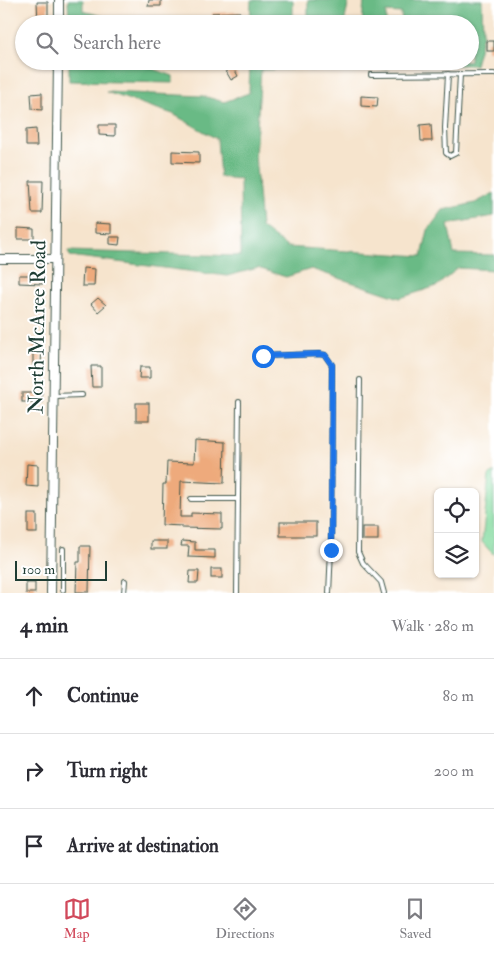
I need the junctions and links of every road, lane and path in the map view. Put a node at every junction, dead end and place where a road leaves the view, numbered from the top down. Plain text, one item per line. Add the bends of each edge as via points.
1 (59, 0) edge
2 (59, 15) edge
3 (58, 70) edge
4 (448, 74) junction
5 (460, 74) junction
6 (494, 74) edge
7 (371, 75) dead end
8 (0, 259) edge
9 (55, 259) junction
10 (263, 356) dead end
11 (360, 380) dead end
12 (82, 395) dead end
13 (54, 396) junction
14 (239, 402) dead end
15 (190, 499) dead end
16 (238, 499) junction
17 (63, 549) dead end
18 (52, 571) junction
19 (63, 571) junction
20 (125, 581) dead end
21 (63, 590) dead end
22 (51, 593) edge
23 (124, 593) edge
24 (237, 593) edge
25 (329, 593) edge
26 (384, 593) edge

1 - 2 street
3 - 9 street, North McAree Road
4 - 5 lane
4 - 5 lane via 445,128 446,154 450,156 456,153
4 - 7 lane
5 - 6 lane
8 - 9 street
9 - 13 street, North McAree Road
10 - 25 lane via 319,354 325,355 332,365
11 - 26 lane via 358,552 380,582
12 - 13 lane
13 - 18 street, North McAree Road
14 - 16 lane
15 - 16 lane
16 - 24 lane
17 - 19 lane
18 - 19 lane
18 - 22 street, North McAree Road
19 - 21 lane
20 - 23 lane

